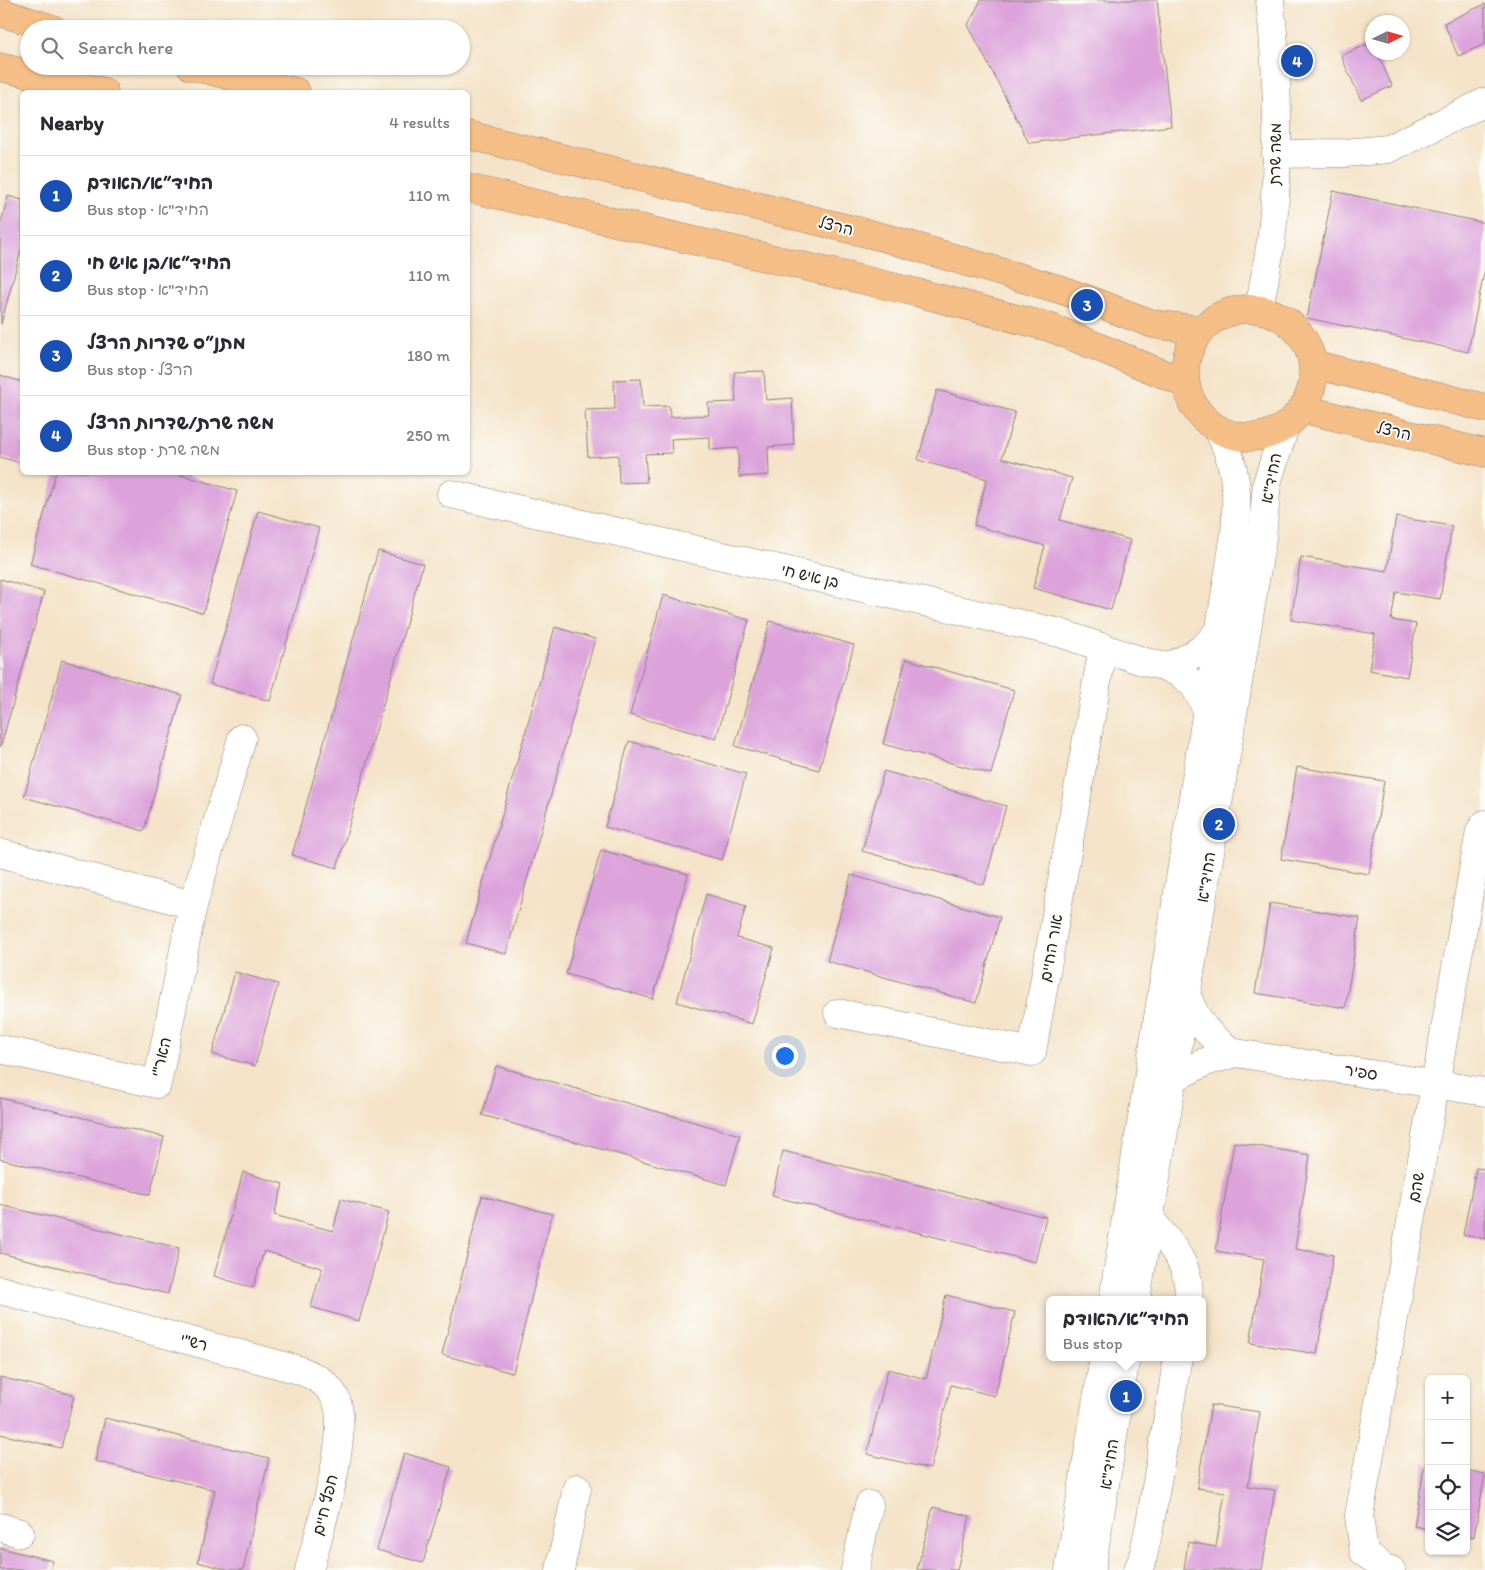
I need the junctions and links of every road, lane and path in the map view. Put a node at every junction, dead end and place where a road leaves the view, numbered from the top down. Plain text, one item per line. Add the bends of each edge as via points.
1 (1270, 0) edge
2 (0, 12) edge
3 (25, 20) edge
4 (0, 66) edge
5 (20, 71) edge
6 (36, 75) edge
7 (227, 75) edge
8 (96, 90) edge
9 (288, 90) edge
10 (1485, 102) edge
11 (470, 135) edge
12 (1276, 154) junction
13 (470, 188) edge
14 (1259, 308) junction
15 (1200, 330) junction
16 (1313, 364) junction
17 (1185, 383) junction
18 (1485, 408) edge
19 (1294, 418) junction
20 (1219, 431) junction
21 (1485, 453) edge
22 (451, 494) dead end
23 (1222, 625) junction
24 (1103, 647) junction
25 (1166, 667) junction
26 (1208, 711) junction
27 (242, 738) dead end
28 (1485, 824) edge
29 (0, 854) edge
30 (193, 905) junction
31 (1186, 993) junction
32 (838, 1013) dead end
33 (0, 1049) edge
34 (1236, 1053) junction
35 (1172, 1079) junction
36 (1434, 1083) junction
37 (1485, 1092) edge
38 (1149, 1218) junction
39 (0, 1290) edge
40 (1114, 1296) edge
41 (1137, 1296) edge
42 (1188, 1296) edge
43 (1103, 1361) edge
44 (1125, 1361) edge
45 (1177, 1361) edge
46 (341, 1441) joint
47 (577, 1488) dead end
48 (869, 1505) dead end
49 (314, 1569) edge
50 (560, 1570) edge
51 (855, 1570) edge
52 (1069, 1570) edge
53 (1091, 1570) edge
54 (1137, 1570) edge
55 (1391, 1570) edge

1 - 12 street, משה שרת
2 - 3 main road
4 - 5 main road
6 - 8 main road
7 - 9 main road
10 - 12 street via 1388,150
11 - 15 main road, הרצל via 886,238 1064,291 1152,324
12 - 14 street, משה שרת via 1272,233
13 - 17 main road via 919,292 1052,328
14 - 15 main road via 1237,308 1217,316
14 - 16 main road via 1279,315 1295,328 1307,345
15 - 17 main road via 1188,348 1184,365
16 - 18 main road
16 - 19 main road via 1312,388
17 - 20 main road via 1191,402 1203,419
19 - 20 main road via 1263,436 1238,437
19 - 21 main road, הרצל
19 - 31 street, החיד"א via 1267,483 1262,538
20 - 23 street, החיד"א via 1230,452 1237,503
22 - 24 street, בן איש חי via 1060,633
23 - 25 street via 1209,644 1196,654
23 - 26 street, החיד"א
24 - 25 street, בן איש חי
24 - 32 street, אור החיים via 1032,1052
25 - 26 street, בן איש חי via 1194,685
26 - 40 street, החיד"א
27 - 30 street, האר"י
28 - 36 street, שהם via 1480,832
29 - 30 street
30 - 33 street, האר"י via 157,1084
31 - 34 street, ספיר via 1204,1028 1224,1047
31 - 35 street, החיד"א
34 - 35 street, ספיר via 1204,1062
34 - 36 street, ספיר
35 - 38 street, החיד"א
36 - 37 street, ספיר
36 - 55 street, שהם via 1358,1516 1364,1552
38 - 41 street, החיד"א
38 - 42 street via 1184,1267
39 - 46 street, רש"י via 299,1370 321,1380 335,1397 341,1416
43 - 52 street, החיד"א
44 - 53 street, החיד"א
45 - 54 street via 1149,1529
46 - 49 street, חפץ חיים
47 - 50 street
48 - 51 street

